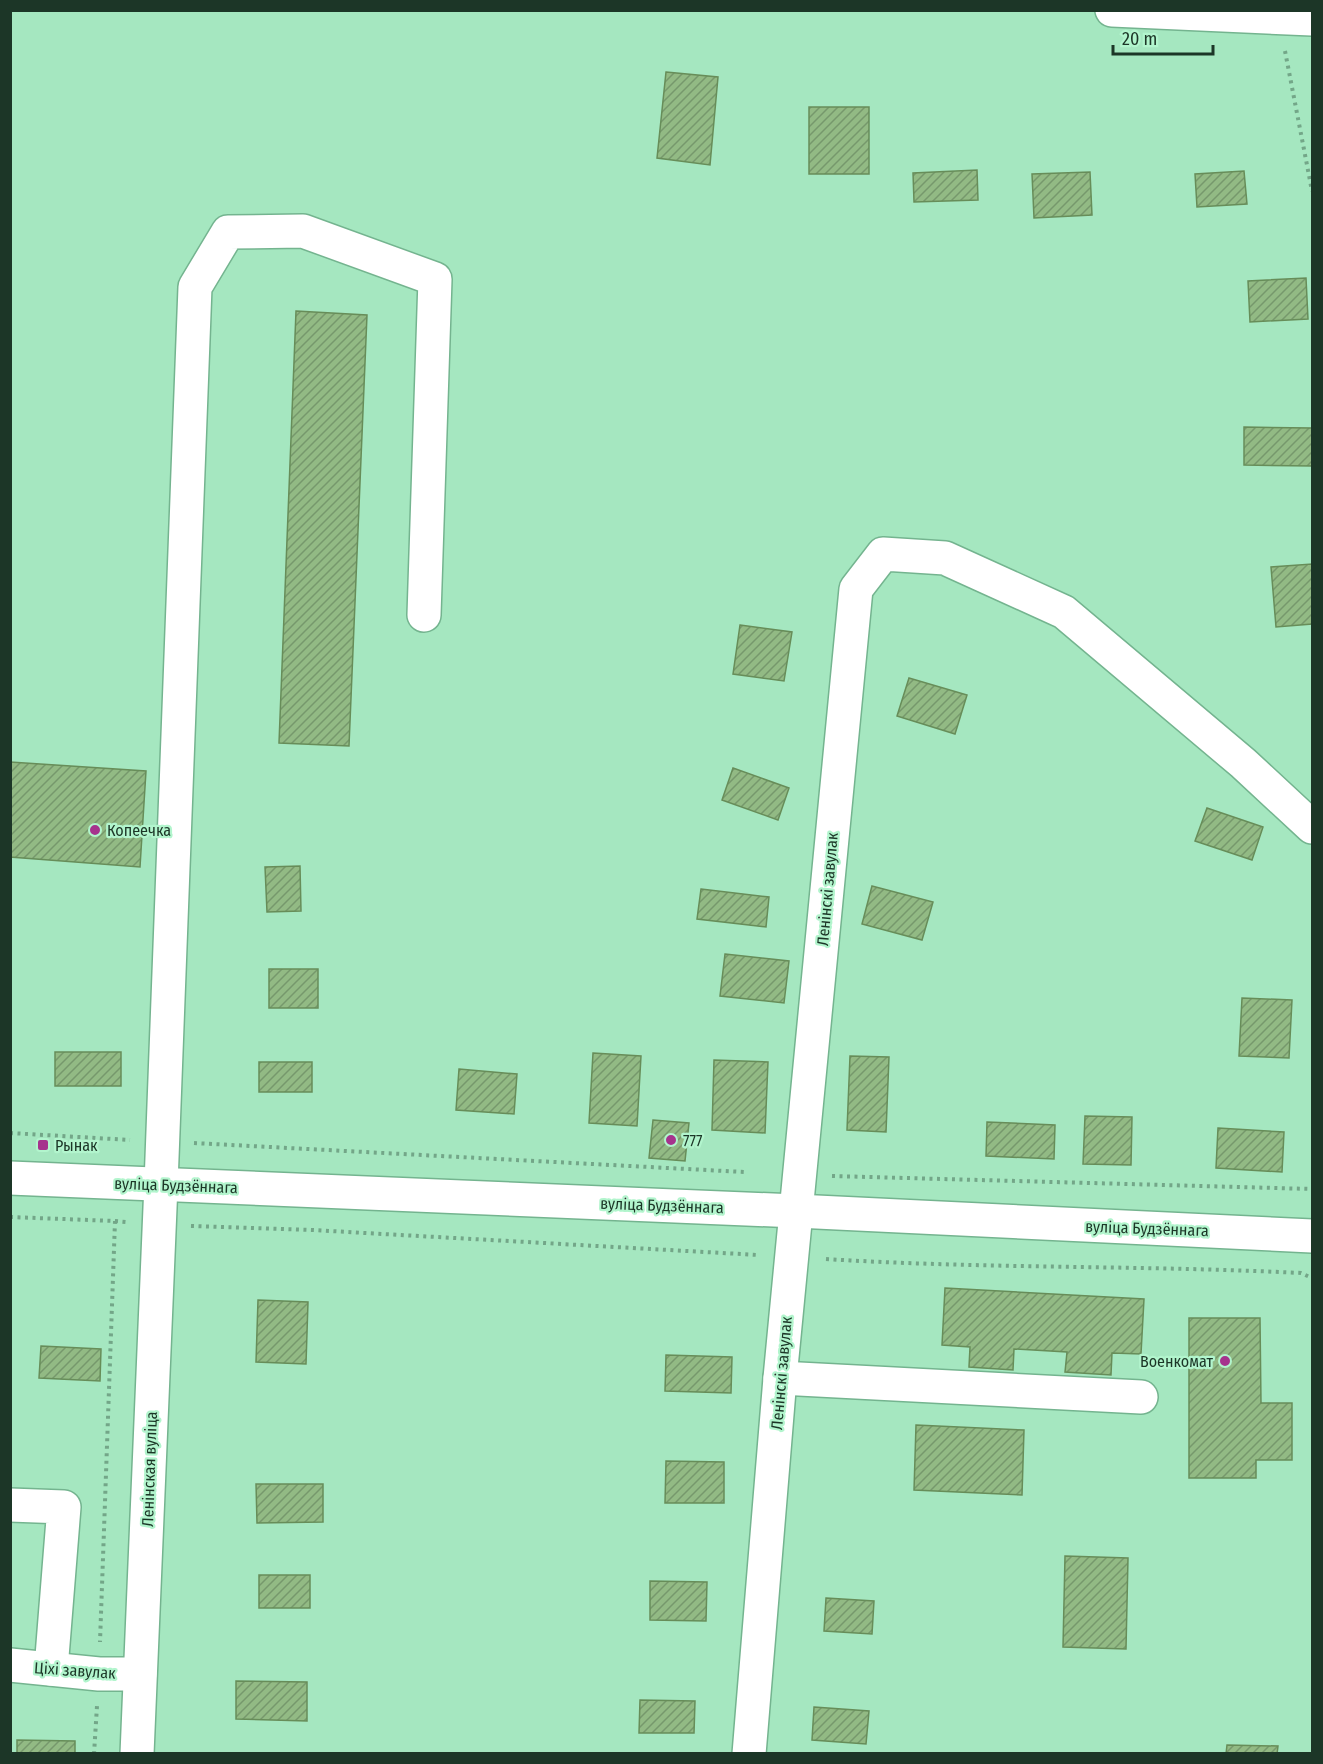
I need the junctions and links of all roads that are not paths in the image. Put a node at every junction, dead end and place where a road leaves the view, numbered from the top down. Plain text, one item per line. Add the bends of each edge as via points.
1 (1112, 10) edge
2 (1312, 19) edge
3 (424, 615) dead end
4 (1312, 827) edge
5 (10, 1178) edge
6 (161, 1184) junction
7 (796, 1211) junction
8 (1312, 1236) edge
9 (780, 1378) junction
10 (1141, 1397) dead end
11 (10, 1504) edge
12 (10, 1665) edge
13 (51, 1669) junction
14 (141, 1674) junction
15 (137, 1754) edge
16 (749, 1754) edge

1 - 2 street
3 - 6 street, Ленінская вуліца via 435,279 303,231 228,232 195,287
4 - 7 street, Ленінскі завулак via 1243,763 1064,612 945,558 884,554 856,589
5 - 6 street, вуліца Будзённага
6 - 7 street, вуліца Будзённага
6 - 14 street, Ленінская вуліца
7 - 8 street, вуліца Будзённага
7 - 9 street, Ленінскі завулак
9 - 10 street
9 - 16 street, Ленінскі завулак
11 - 13 street via 64,1507
12 - 13 street, Ціхі завулак
13 - 14 street, Ціхі завулак
14 - 15 street, Ленінская вуліца

